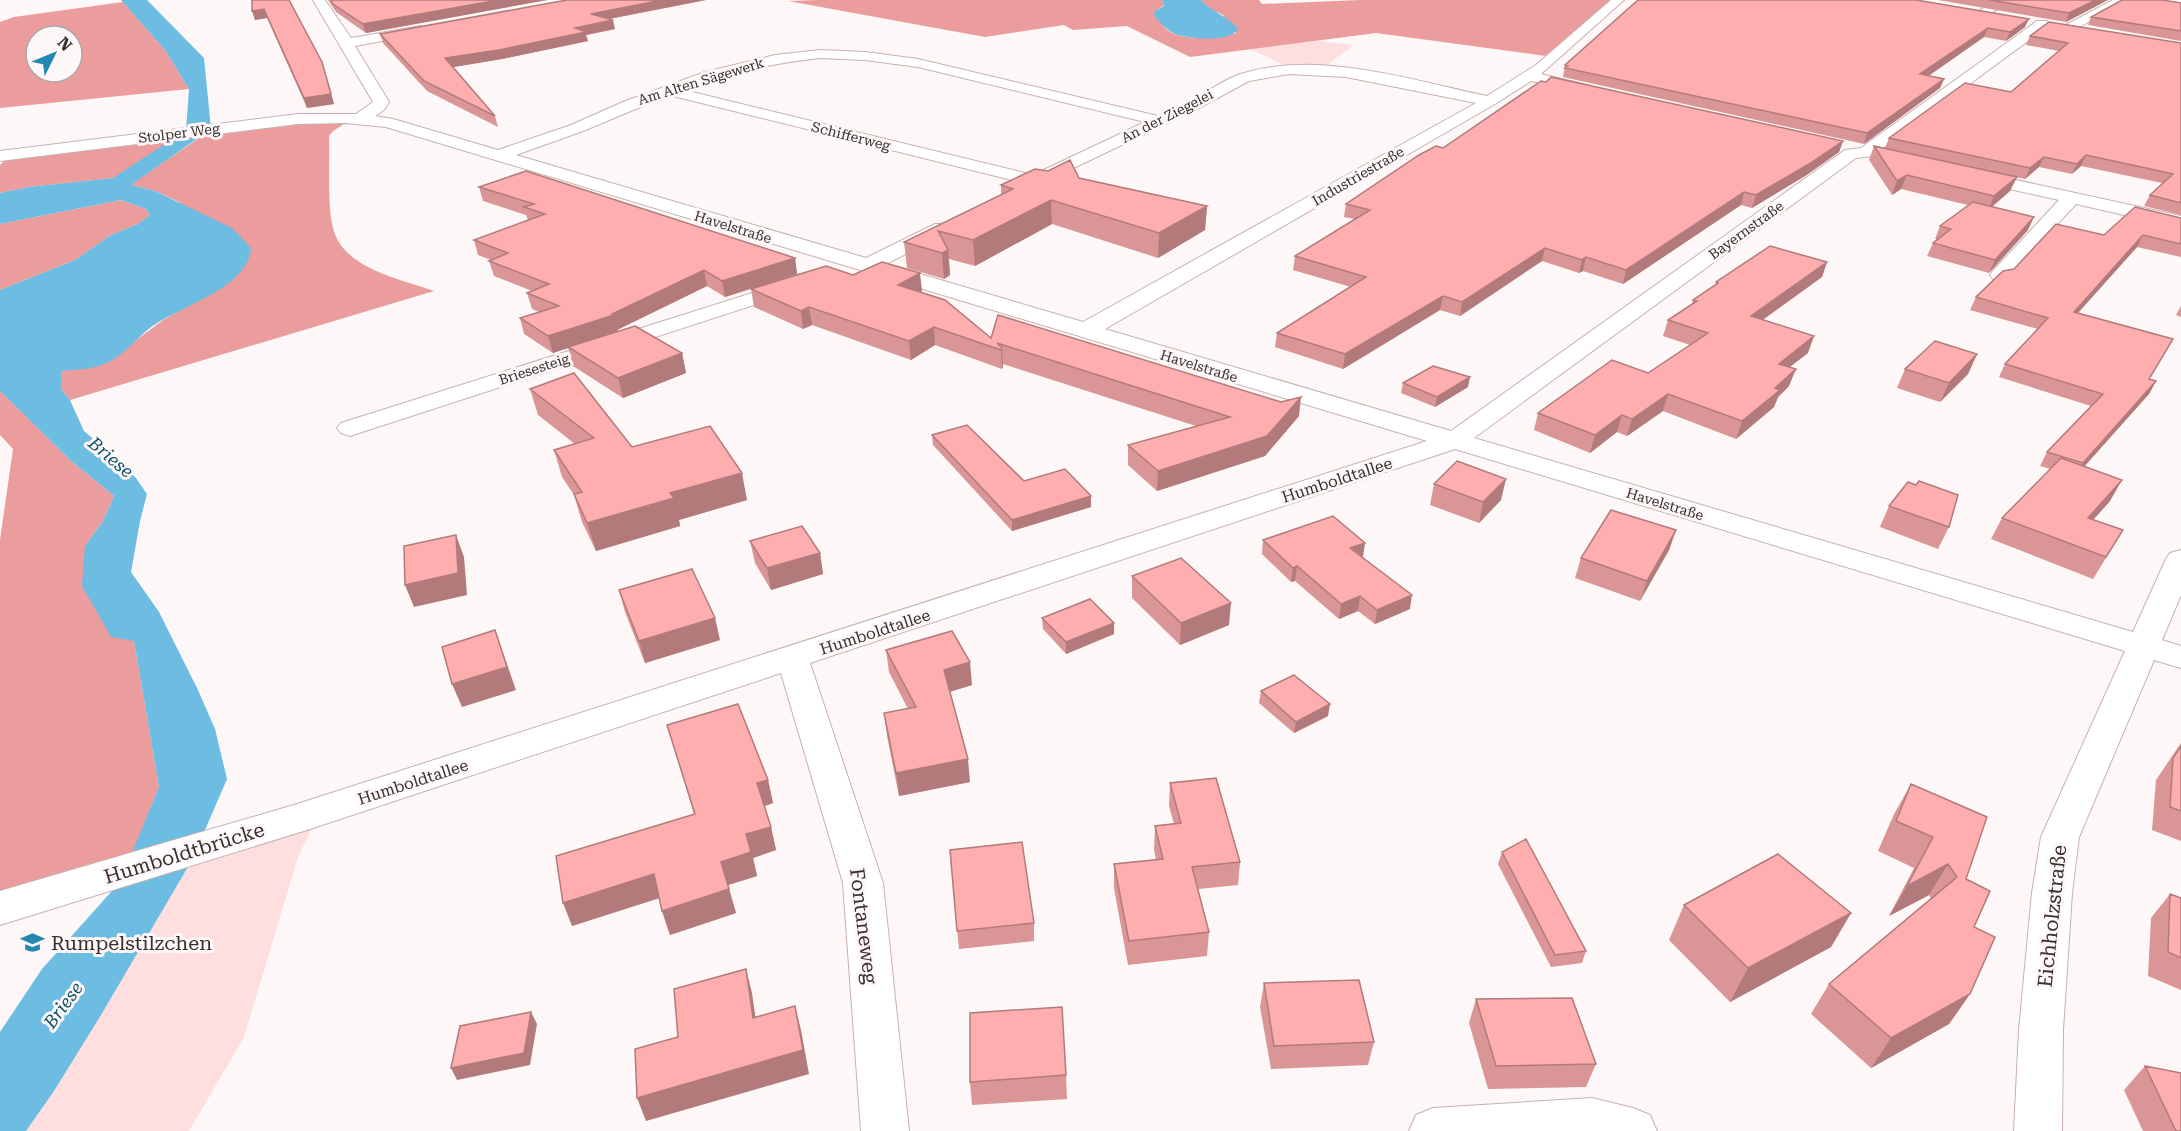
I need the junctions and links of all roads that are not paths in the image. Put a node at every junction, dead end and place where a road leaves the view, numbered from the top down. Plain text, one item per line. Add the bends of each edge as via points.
1 (319, 0) edge
2 (1618, 0) edge
3 (2008, 0) edge
4 (2122, 0) edge
5 (2001, 17) edge
6 (2021, 20) edge
7 (2042, 24) junction
8 (431, 28) edge
9 (2067, 28) junction
10 (2090, 32) edge
11 (347, 43) junction
12 (1530, 76) junction
13 (666, 90) junction
14 (1600, 92) edge
15 (1490, 101) junction
16 (359, 119) junction
17 (1160, 121) junction
18 (1831, 144) edge
19 (1866, 152) junction
20 (497, 156) junction
21 (1888, 157) edge
22 (2, 158) edge
23 (1957, 172) edge
24 (1036, 181) junction
25 (1015, 192) edge
26 (2071, 198) junction
27 (962, 218) edge
28 (2181, 222) edge
29 (860, 265) junction
30 (2000, 275) edge
31 (1084, 331) junction
32 (350, 428) dead end
33 (1453, 441) junction
34 (2181, 559) edge
35 (2143, 646) junction
36 (2181, 657) edge
37 (791, 659) junction
38 (297, 819) joint
39 (0, 908) edge
40 (885, 1131) edge
41 (1432, 1131) edge
42 (1633, 1131) edge
43 (2038, 1131) edge

1 - 11 street
2 - 12 street, Industriestraße
3 - 5 street via 1975,12
4 - 9 street
6 - 7 street
7 - 9 street
7 - 19 street, Bayernstraße
8 - 11 street
9 - 10 street
11 - 16 street via 381,102
12 - 14 street
12 - 15 street, Industriestraße
13 - 17 street, Am Alten Sägewerk via 775,59 853,55 918,63
13 - 20 street, Am Alten Sägewerk via 577,128
13 - 24 street, Schifferweg
15 - 17 street, An der Ziegelei via 1337,71 1287,70 1245,77
15 - 31 street, Industriestraße
16 - 20 street, Havelstraße via 387,122
16 - 22 street, Stolper Weg via 298,119
17 - 24 street, An der Ziegelei
18 - 19 street
19 - 21 street
19 - 33 street, Bayernstraße via 1851,154
20 - 29 street, Havelstraße
23 - 26 street
24 - 25 street, An der Ziegelei
26 - 28 street
26 - 30 street
27 - 29 street
29 - 31 street, Havelstraße
29 - 32 street, Briesesteig
31 - 33 street, Havelstraße
33 - 35 street, Havelstraße
33 - 37 street, Humboldtallee
34 - 35 street, Eichholzstraße
35 - 36 street, Havelstraße
35 - 43 street, Eichholzstraße via 2060,837 2041,1030
37 - 38 street, Humboldtallee
37 - 40 street, Fontaneweg via 863,883
38 - 39 street, Humboldtbrücke
41 - 42 street via 1592,1121

